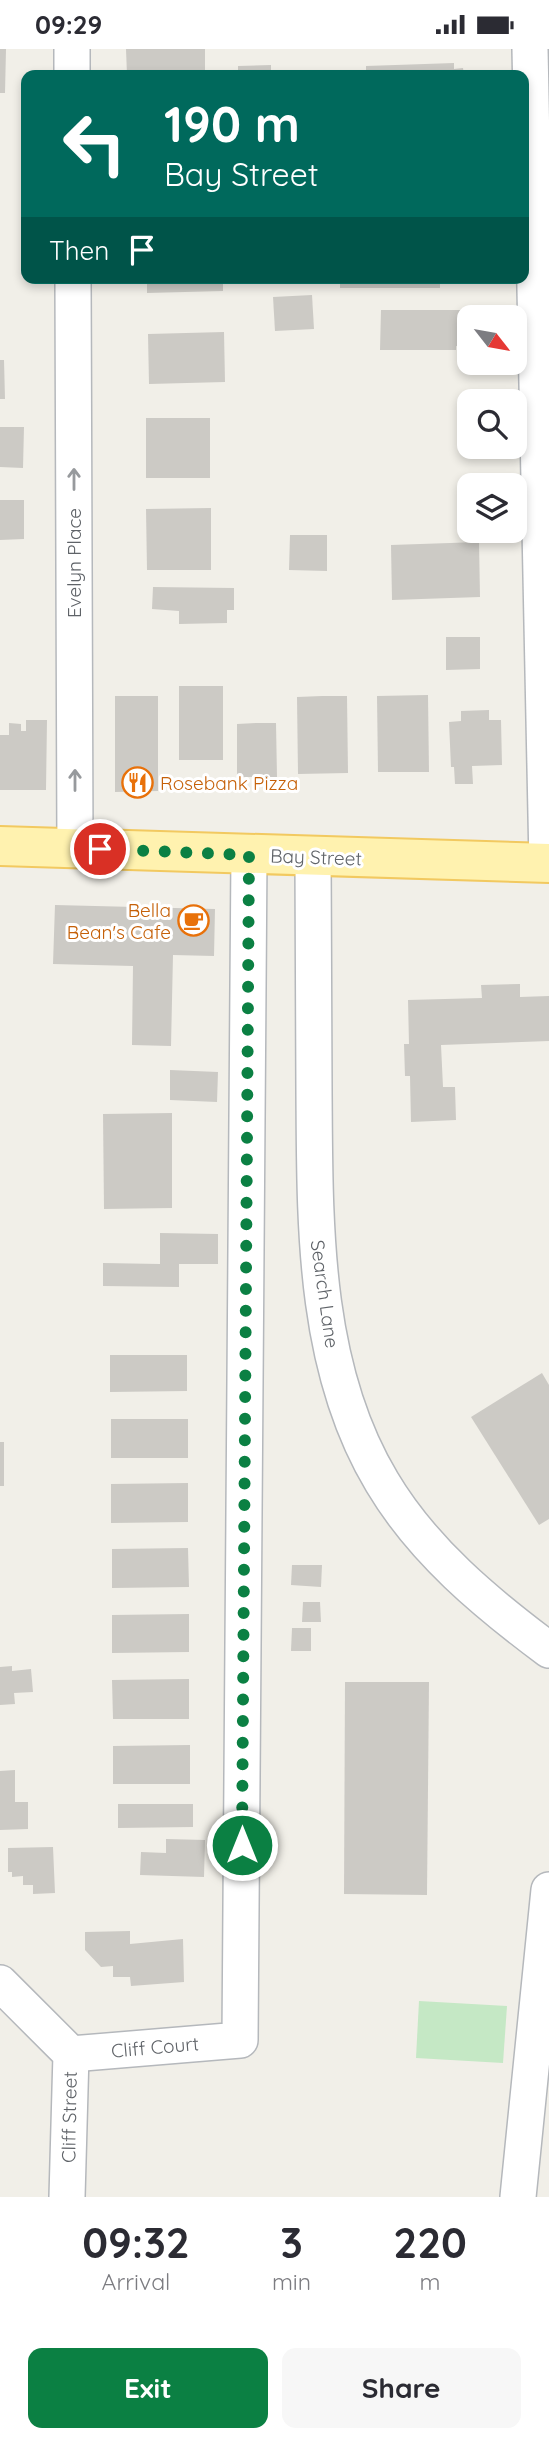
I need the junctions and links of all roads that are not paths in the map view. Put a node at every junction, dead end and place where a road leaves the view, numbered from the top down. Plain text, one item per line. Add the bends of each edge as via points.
1 (72, 49) edge
2 (530, 49) edge
3 (72, 70) edge
4 (73, 284) edge
5 (0, 846) edge
6 (75, 849) junction
7 (249, 855) junction
8 (313, 857) junction
9 (548, 863) edge
10 (549, 1650) edge
11 (549, 1890) edge
12 (0, 1983) edge
13 (71, 2054) junction
14 (67, 2197) edge
15 (518, 2197) edge

1 - 3 street
2 - 9 street
6 -> 4 street, Evelyn Place
5 - 6 main road, Bay Street
6 - 7 main road, Bay Street
7 - 8 main road, Bay Street
7 - 13 street, Cliff Court via 240,2040
8 - 9 main road, Bay Street
8 - 10 street, Search Lane via 315,1216 333,1356 351,1420 382,1483 426,1543 491,1606
11 - 15 street
12 - 13 street, Cliff Street
13 - 14 street, Cliff Street

